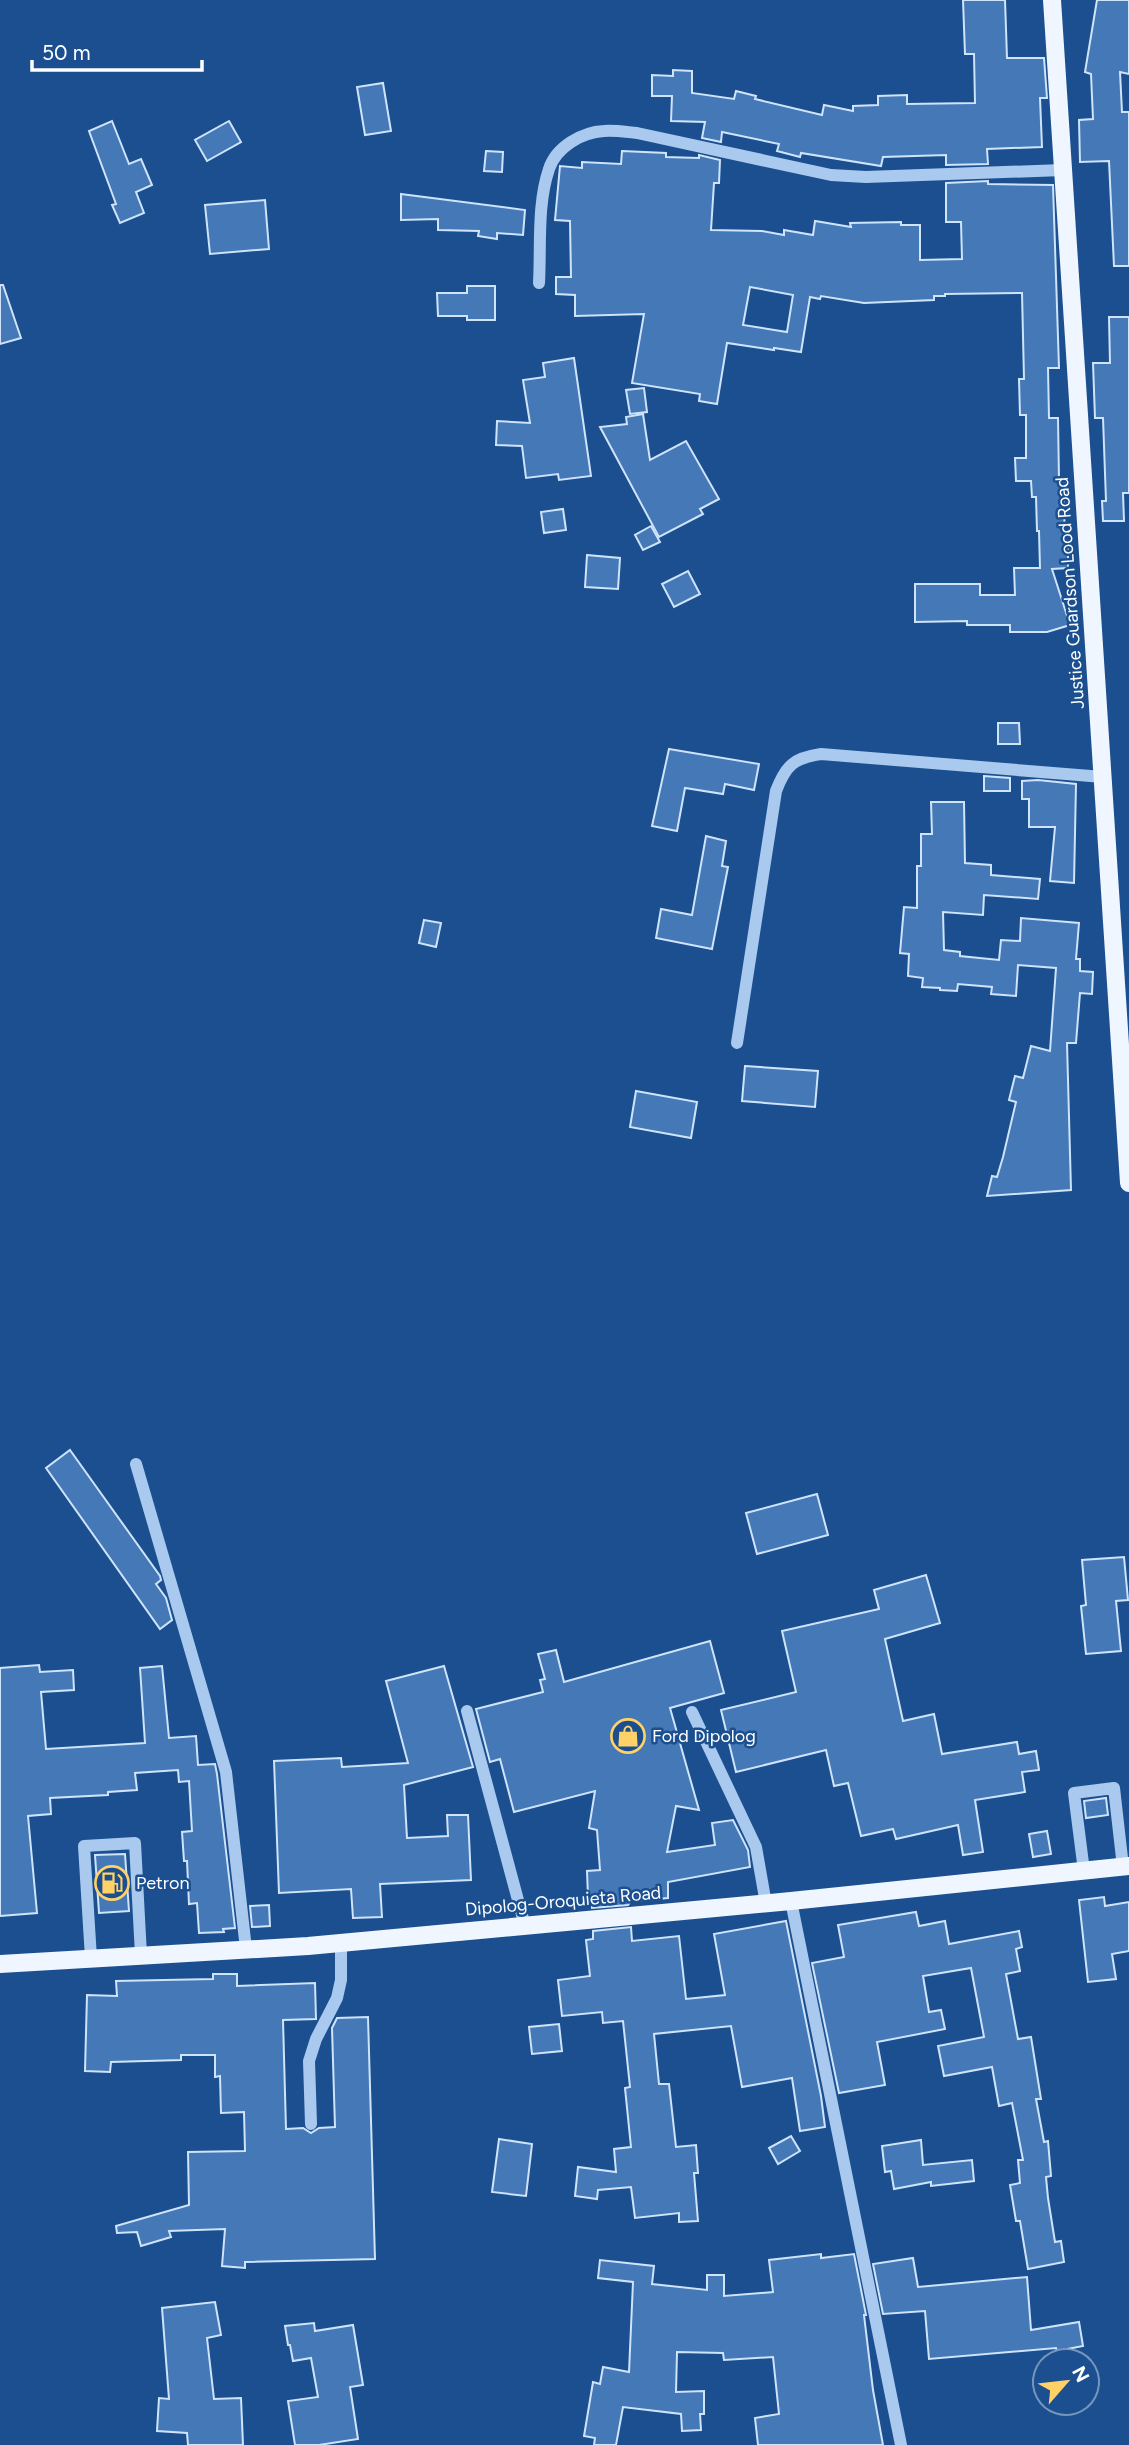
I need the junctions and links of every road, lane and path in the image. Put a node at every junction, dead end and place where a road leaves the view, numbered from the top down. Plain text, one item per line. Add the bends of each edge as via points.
1 (1052, 0) edge
2 (1063, 170) junction
3 (539, 283) dead end
4 (1103, 777) junction
5 (737, 1043) dead end
6 (1129, 1184) edge
7 (136, 1464) dead end
8 (467, 1711) dead end
9 (692, 1712) dead end
10 (1126, 1867) edge
11 (1084, 1871) junction
12 (791, 1901) junction
13 (766, 1904) junction
14 (525, 1926) junction
15 (341, 1942) junction
16 (246, 1949) junction
17 (141, 1955) junction
18 (91, 1958) junction
19 (0, 1964) edge
20 (311, 2124) dead end
21 (901, 2445) edge

1 - 2 main road, Justice Guardson Lood Road
2 - 3 street via 831,175 636,133 586,134 558,153 549,167
2 - 4 main road, Justice Guardson Lood Road
4 - 5 street via 821,754 800,757 789,766 776,791
4 - 6 main road, Justice Guardson Lood Road
7 - 16 street via 226,1772
8 - 14 street
9 - 13 street via 757,1847
10 - 11 main road, Dipolog-Oroquieta Road
10 - 11 street via 1114,1788 1074,1793
11 - 12 main road, Dipolog-Oroquieta Road
12 - 13 main road, Dipolog-Oroquieta Road
12 - 21 street
13 - 14 main road, Dipolog-Oroquieta Road
14 - 15 main road, Dipolog-Oroquieta Road
15 - 16 main road, Dipolog-Oroquieta Road
15 - 20 street via 337,1998 309,2061
16 - 17 main road, Dipolog-Oroquieta Road
17 - 18 main road, Dipolog-Oroquieta Road
17 - 18 street via 135,1843 84,1846
18 - 19 main road, Dipolog-Oroquieta Road

